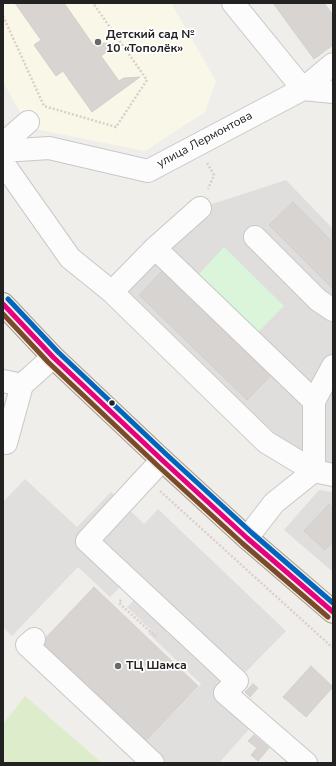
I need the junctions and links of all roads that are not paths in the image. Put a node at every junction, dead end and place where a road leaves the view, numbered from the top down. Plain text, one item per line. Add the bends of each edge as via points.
1 (233, 3) edge
2 (333, 64) edge
3 (303, 89) junction
4 (333, 92) edge
5 (28, 122) dead end
6 (3, 144) edge
7 (3, 151) edge
8 (3, 163) edge
9 (200, 208) road end
10 (255, 237) dead end
11 (156, 248) junction
12 (112, 292) junction
13 (3, 304) edge
14 (333, 310) edge
15 (52, 357) junction
16 (333, 366) edge
17 (12, 383) edge
18 (314, 401) junction
19 (8, 418) edge
20 (3, 442) edge
21 (162, 460) junction
22 (324, 473) edge
23 (247, 538) junction
24 (333, 612) edge
25 (34, 639) dead end
26 (160, 762) edge
27 (306, 763) edge

1 - 3 street
2 - 3 street, улица Лермонтова
3 - 4 street
3 - 7 street, улица Лермонтова via 148,171 49,148
5 - 6 street
8 - 12 street via 70,258
9 - 11 street
10 - 14 street via 318,300
11 - 12 street
11 - 18 street
12 - 22 street via 266,442
13 - 15 main road
15 - 17 street
15 - 21 main road
16 - 18 street
17 - 19 street
18 - 22 street
19 - 20 street via 6,443
21 - 23 main road
21 - 27 street via 87,541 237,681 226,693
22 - 23 street via 274,503
23 - 24 main road
25 - 26 street via 27,645

